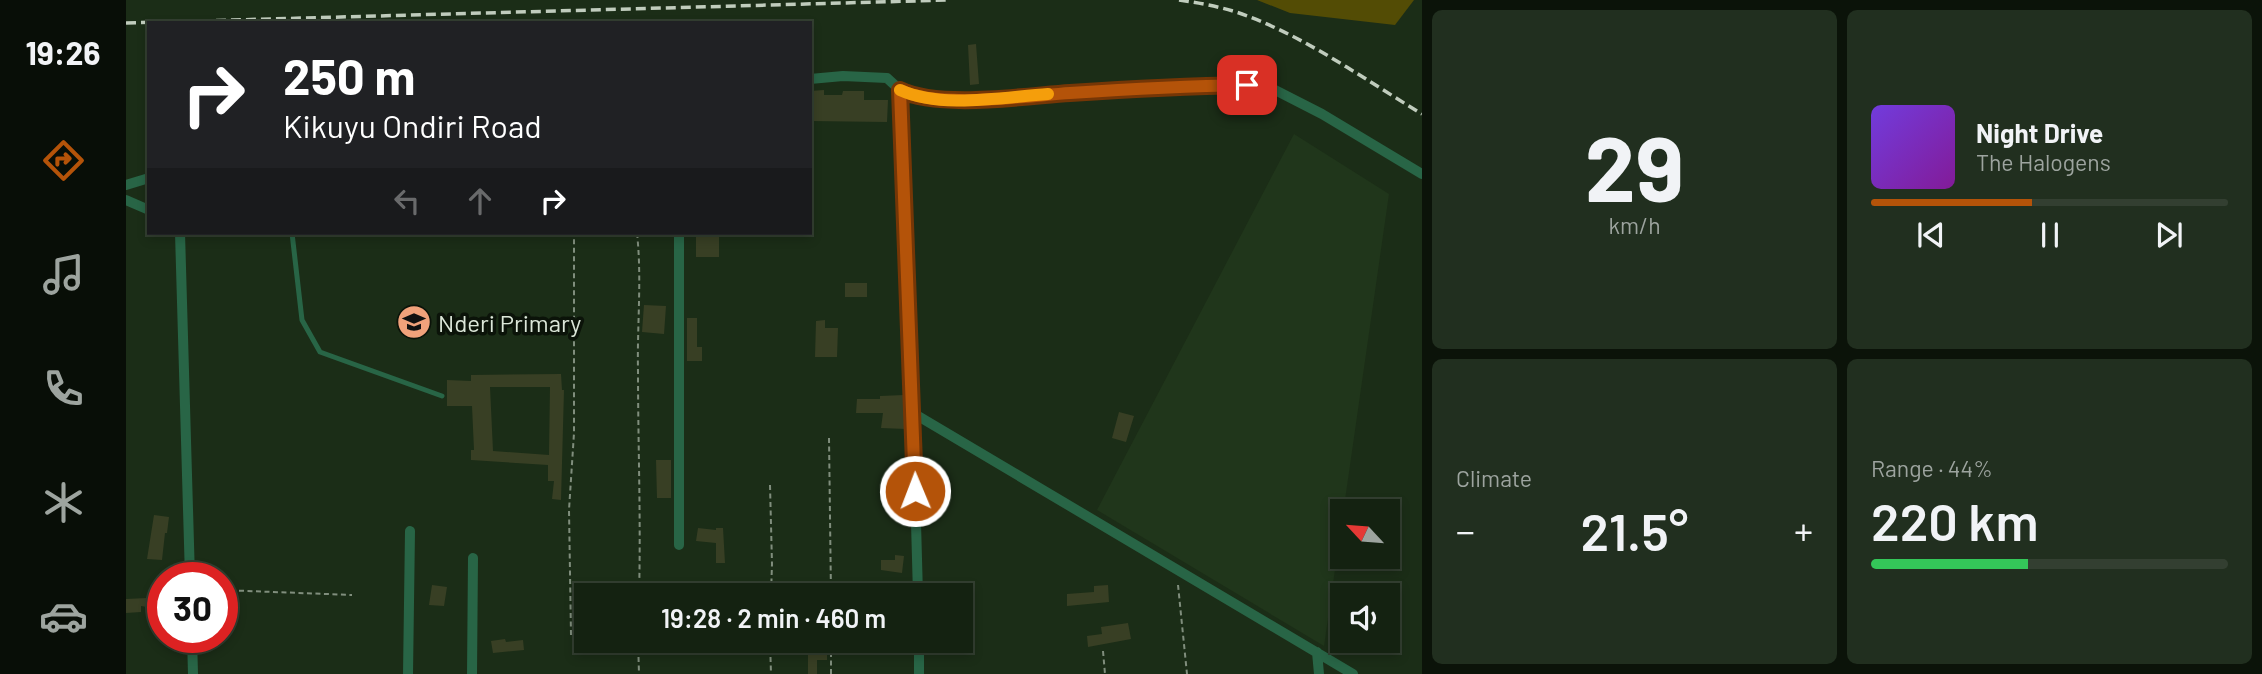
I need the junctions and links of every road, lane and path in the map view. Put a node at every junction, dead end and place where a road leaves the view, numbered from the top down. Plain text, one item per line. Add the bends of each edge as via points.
1 (812, 79) edge
2 (900, 90) junction
3 (1422, 174) edge
4 (147, 179) edge
5 (126, 185) edge
6 (126, 200) edge
7 (147, 209) edge
8 (180, 235) edge
9 (292, 235) edge
10 (573, 235) edge
11 (637, 235) edge
12 (679, 235) edge
13 (442, 397) dead end
14 (913, 413) junction
15 (829, 438) dead end
16 (770, 485) dead end
17 (410, 531) dead end
18 (679, 545) dead end
19 (473, 558) dead end
20 (190, 562) edge
21 (1177, 570) junction
22 (639, 583) edge
23 (771, 583) edge
24 (831, 583) edge
25 (918, 583) edge
26 (238, 591) edge
27 (352, 595) dead end
28 (571, 635) dead end
29 (1103, 651) dead end
30 (1317, 652) junction
31 (192, 653) edge
32 (638, 653) edge
33 (770, 653) edge
34 (831, 653) edge
35 (919, 653) edge
36 (193, 674) edge
37 (408, 674) edge
38 (472, 674) edge
39 (639, 674) edge
40 (771, 674) edge
41 (831, 674) edge
42 (919, 674) edge
43 (1105, 674) edge
44 (1187, 674) edge
45 (1319, 674) edge
46 (1353, 674) edge

1 - 2 street via 887,78
2 - 3 street via 950,100 1183,86 1269,87
2 - 14 street
4 - 5 street
6 - 7 street
8 - 20 street
9 - 13 lane via 302,320 320,352
10 - 28 path
11 - 22 path
12 - 18 street
14 - 21 street
14 - 25 street
15 - 24 path
16 - 23 path
17 - 37 street
19 - 38 street
21 - 30 street
21 - 44 path
26 - 27 path
29 - 43 path
30 - 45 street
30 - 46 street
31 - 36 street
32 - 39 path
33 - 40 path
34 - 41 path
35 - 42 street

